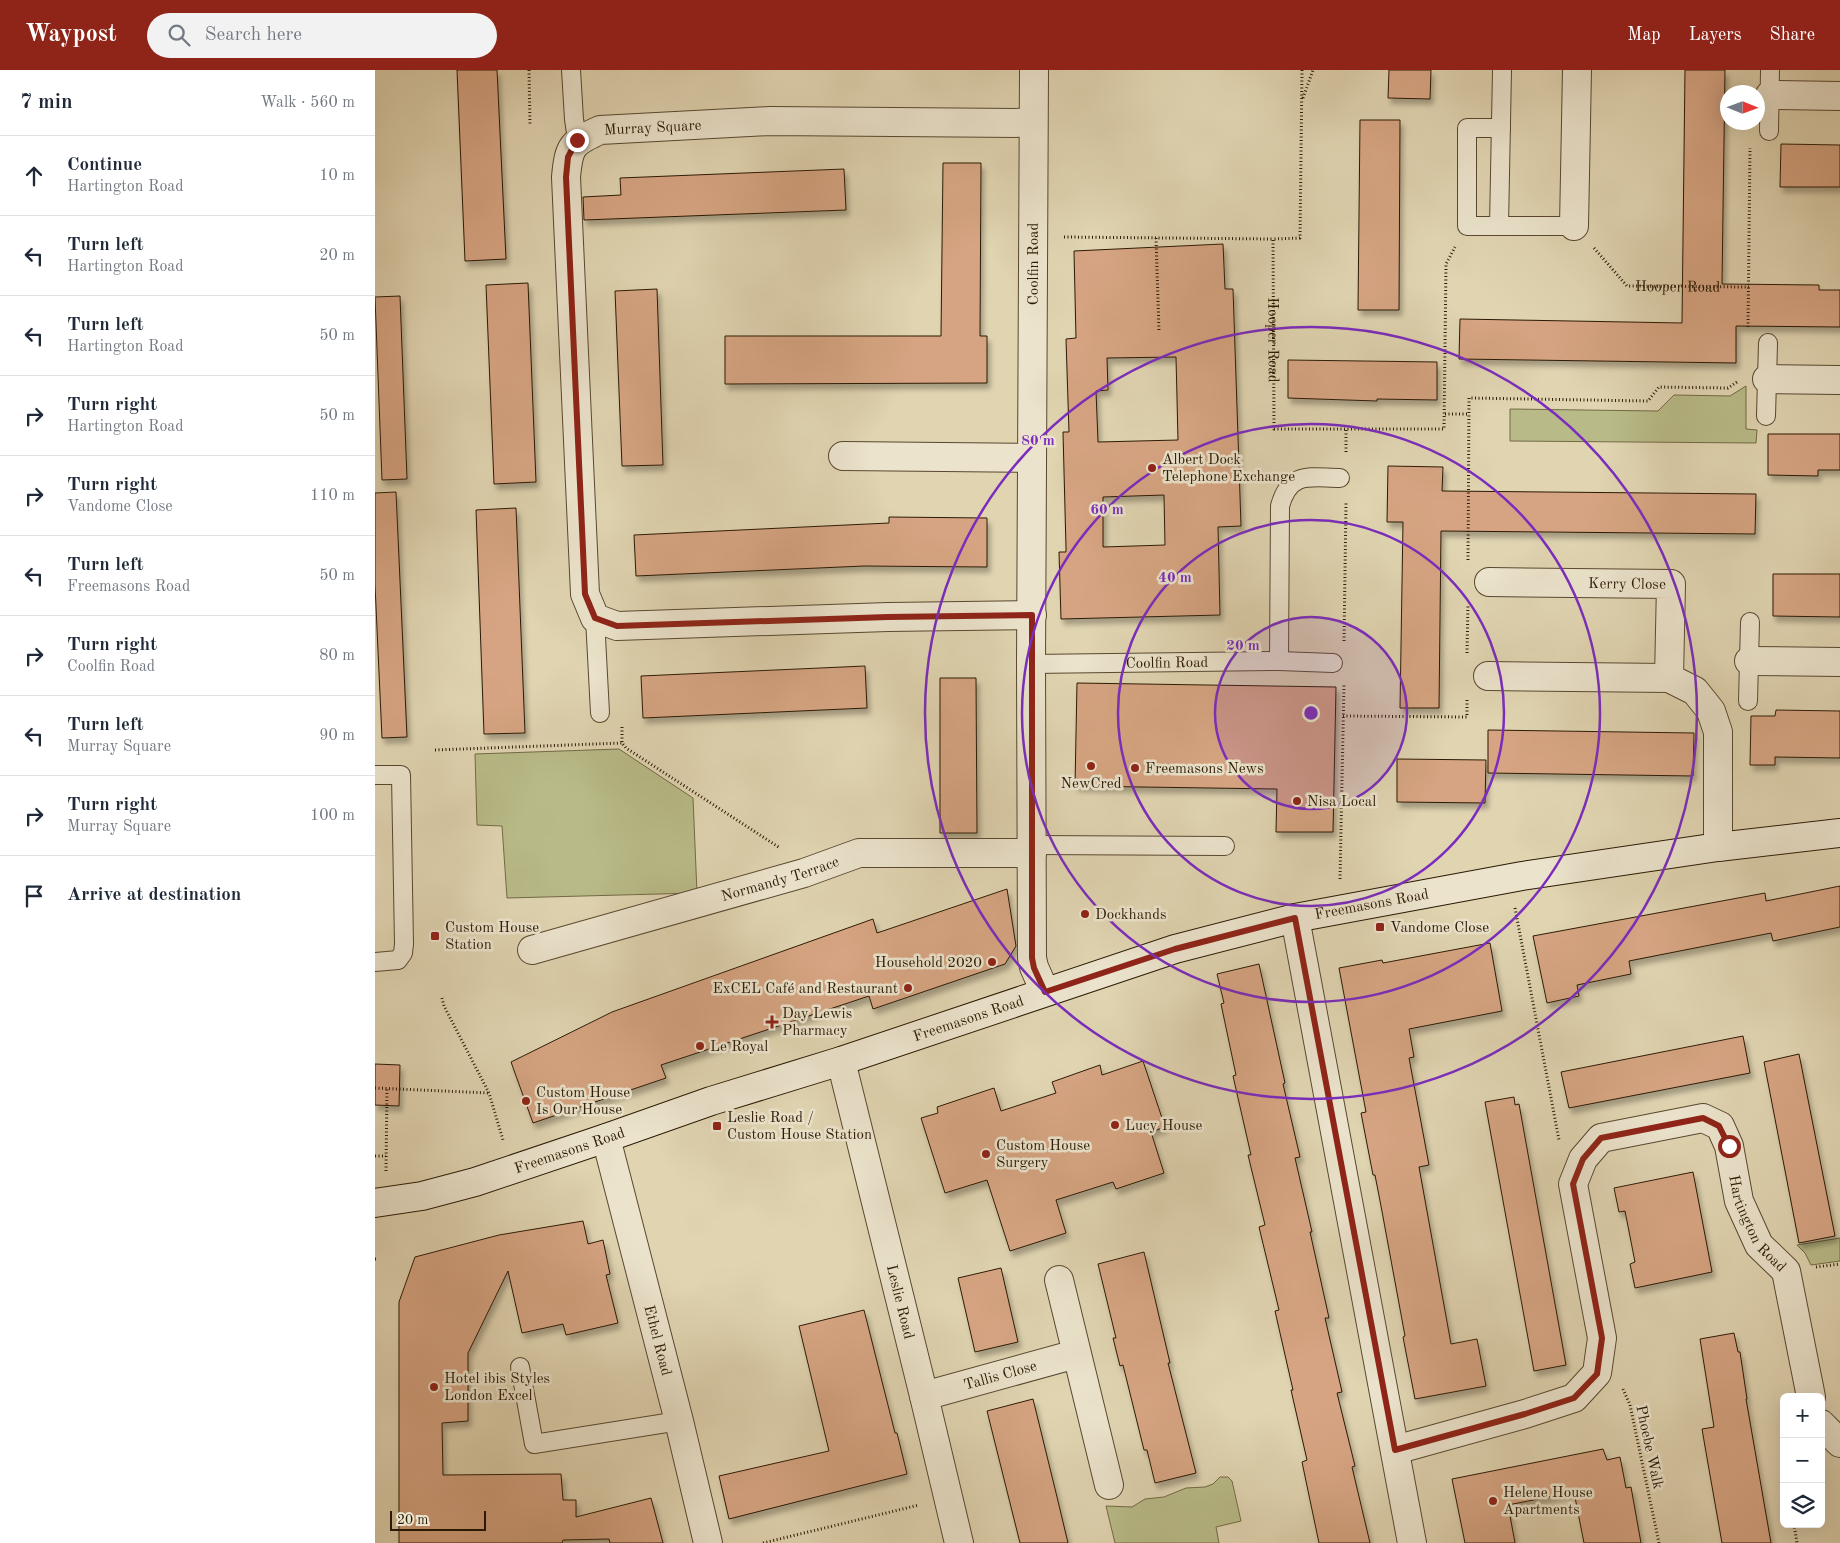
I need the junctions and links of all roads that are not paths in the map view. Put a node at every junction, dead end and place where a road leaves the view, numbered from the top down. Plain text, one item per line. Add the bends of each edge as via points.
1 (571, 70) edge
2 (1034, 70) edge
3 (1502, 70) edge
4 (1577, 70) edge
5 (1770, 82) edge
6 (1840, 96) edge
7 (1033, 123) junction
8 (1501, 128) junction
9 (1769, 131) dead end
10 (577, 140) junction
11 (1499, 226) junction
12 (1574, 226) joint
13 (1767, 343) dead end
14 (1754, 380) junction
15 (1840, 380) edge
16 (1766, 416) dead end
17 (843, 456) dead end
18 (1033, 458) junction
19 (1341, 478) dead end
20 (1489, 582) dead end
21 (1032, 615) junction
22 (595, 618) junction
23 (1750, 622) dead end
24 (1279, 661) junction
25 (1749, 661) junction
26 (1840, 662) edge
27 (1333, 663) dead end
28 (1031, 664) junction
29 (1488, 676) dead end
30 (1669, 678) junction
31 (1748, 701) dead end
32 (600, 713) dead end
33 (375, 775) edge
34 (1840, 833) edge
35 (1225, 846) dead end
36 (1718, 847) junction
37 (1032, 849) junction
38 (1295, 918) junction
39 (532, 950) dead end
40 (375, 962) edge
41 (1045, 992) junction
42 (841, 1061) junction
43 (606, 1138) junction
44 (375, 1203) edge
45 (1059, 1280) dead end
46 (1076, 1354) junction
47 (520, 1367) dead end
48 (1810, 1393) edge
49 (924, 1396) junction
50 (679, 1421) junction
51 (1825, 1428) edge
52 (1840, 1443) edge
53 (1395, 1450) junction
54 (1109, 1485) dead end
55 (708, 1543) edge
56 (959, 1543) edge
57 (1412, 1543) edge

1 - 10 lane
2 - 7 street, Coolfin Road
3 - 8 lane
4 - 12 street
5 - 6 street
5 - 9 lane
7 - 10 street, Murray Square via 770,121 600,130
7 - 18 street, Coolfin Road
8 - 11 lane
8 - 11 lane via 1467,128 1467,226
10 - 22 street via 568,157 567,187 585,594
11 - 12 lane
13 - 14 lane
14 - 15 street
14 - 16 lane
17 - 18 street
18 - 21 street, Coolfin Road
19 - 24 lane via 1301,478 1283,495
20 - 30 street, Kerry Close via 1671,584
21 - 22 street via 617,626
21 - 28 street, Coolfin Road
22 - 32 lane
23 - 25 lane
24 - 27 lane, Coolfin Road
24 - 28 lane, Coolfin Road
25 - 26 street
25 - 31 lane
28 - 37 street, Coolfin Road
29 - 30 street
30 - 36 street via 1695,691 1711,711 1718,732
33 - 40 lane via 401,775 404,944 399,960
34 - 36 street, Freemasons Road
35 - 37 lane
36 - 38 street, Freemasons Road via 1510,878
37 - 39 street, Normandy Terrace via 859,853 804,873
37 - 41 street, Coolfin Road via 1032,958
38 - 41 street, Freemasons Road via 1175,949
38 - 53 street
41 - 42 street, Freemasons Road
42 - 43 street, Freemasons Road
42 - 49 street, Leslie Road
43 - 44 street, Freemasons Road via 422,1196
43 - 50 street, Ethel Road
45 - 46 street
46 - 49 street, Tallis Close
46 - 54 street
47 - 50 lane via 534,1444
48 - 53 street, Hartington Road via 1786,1271 1759,1245 1739,1201 1729,1146 1719,1126 1703,1118 1601,1138 1583,1159 1573,1184 1602,1338 1597,1374 1574,1398
49 - 56 street, Leslie Road
50 - 55 street, Ethel Road
51 - 52 street
53 - 57 street

